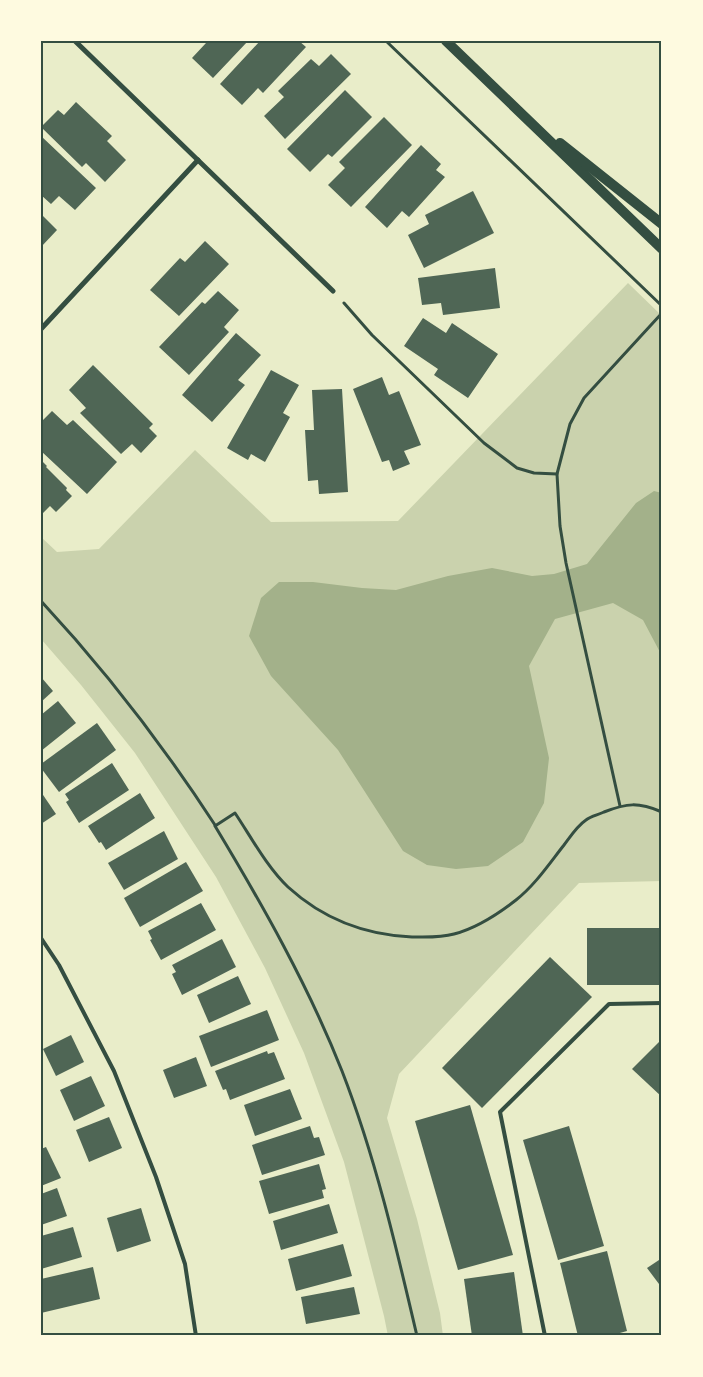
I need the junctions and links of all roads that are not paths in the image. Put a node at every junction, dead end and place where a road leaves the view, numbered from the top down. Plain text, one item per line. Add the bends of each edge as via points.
1 (75, 41) edge
2 (446, 41) edge
3 (520, 112) junction
4 (198, 160) junction
5 (662, 224) edge
6 (662, 249) edge
7 (333, 291) road end
8 (41, 329) edge
9 (41, 938) edge
10 (662, 1002) edge
11 (196, 1336) edge
12 (545, 1336) edge

1 - 4 street
2 - 3 main road
3 - 5 main road
3 - 6 main road
4 - 7 street
4 - 8 street
9 - 11 lane via 59,965 114,1071 156,1177 185,1264
10 - 12 lane via 609,1004 500,1112

